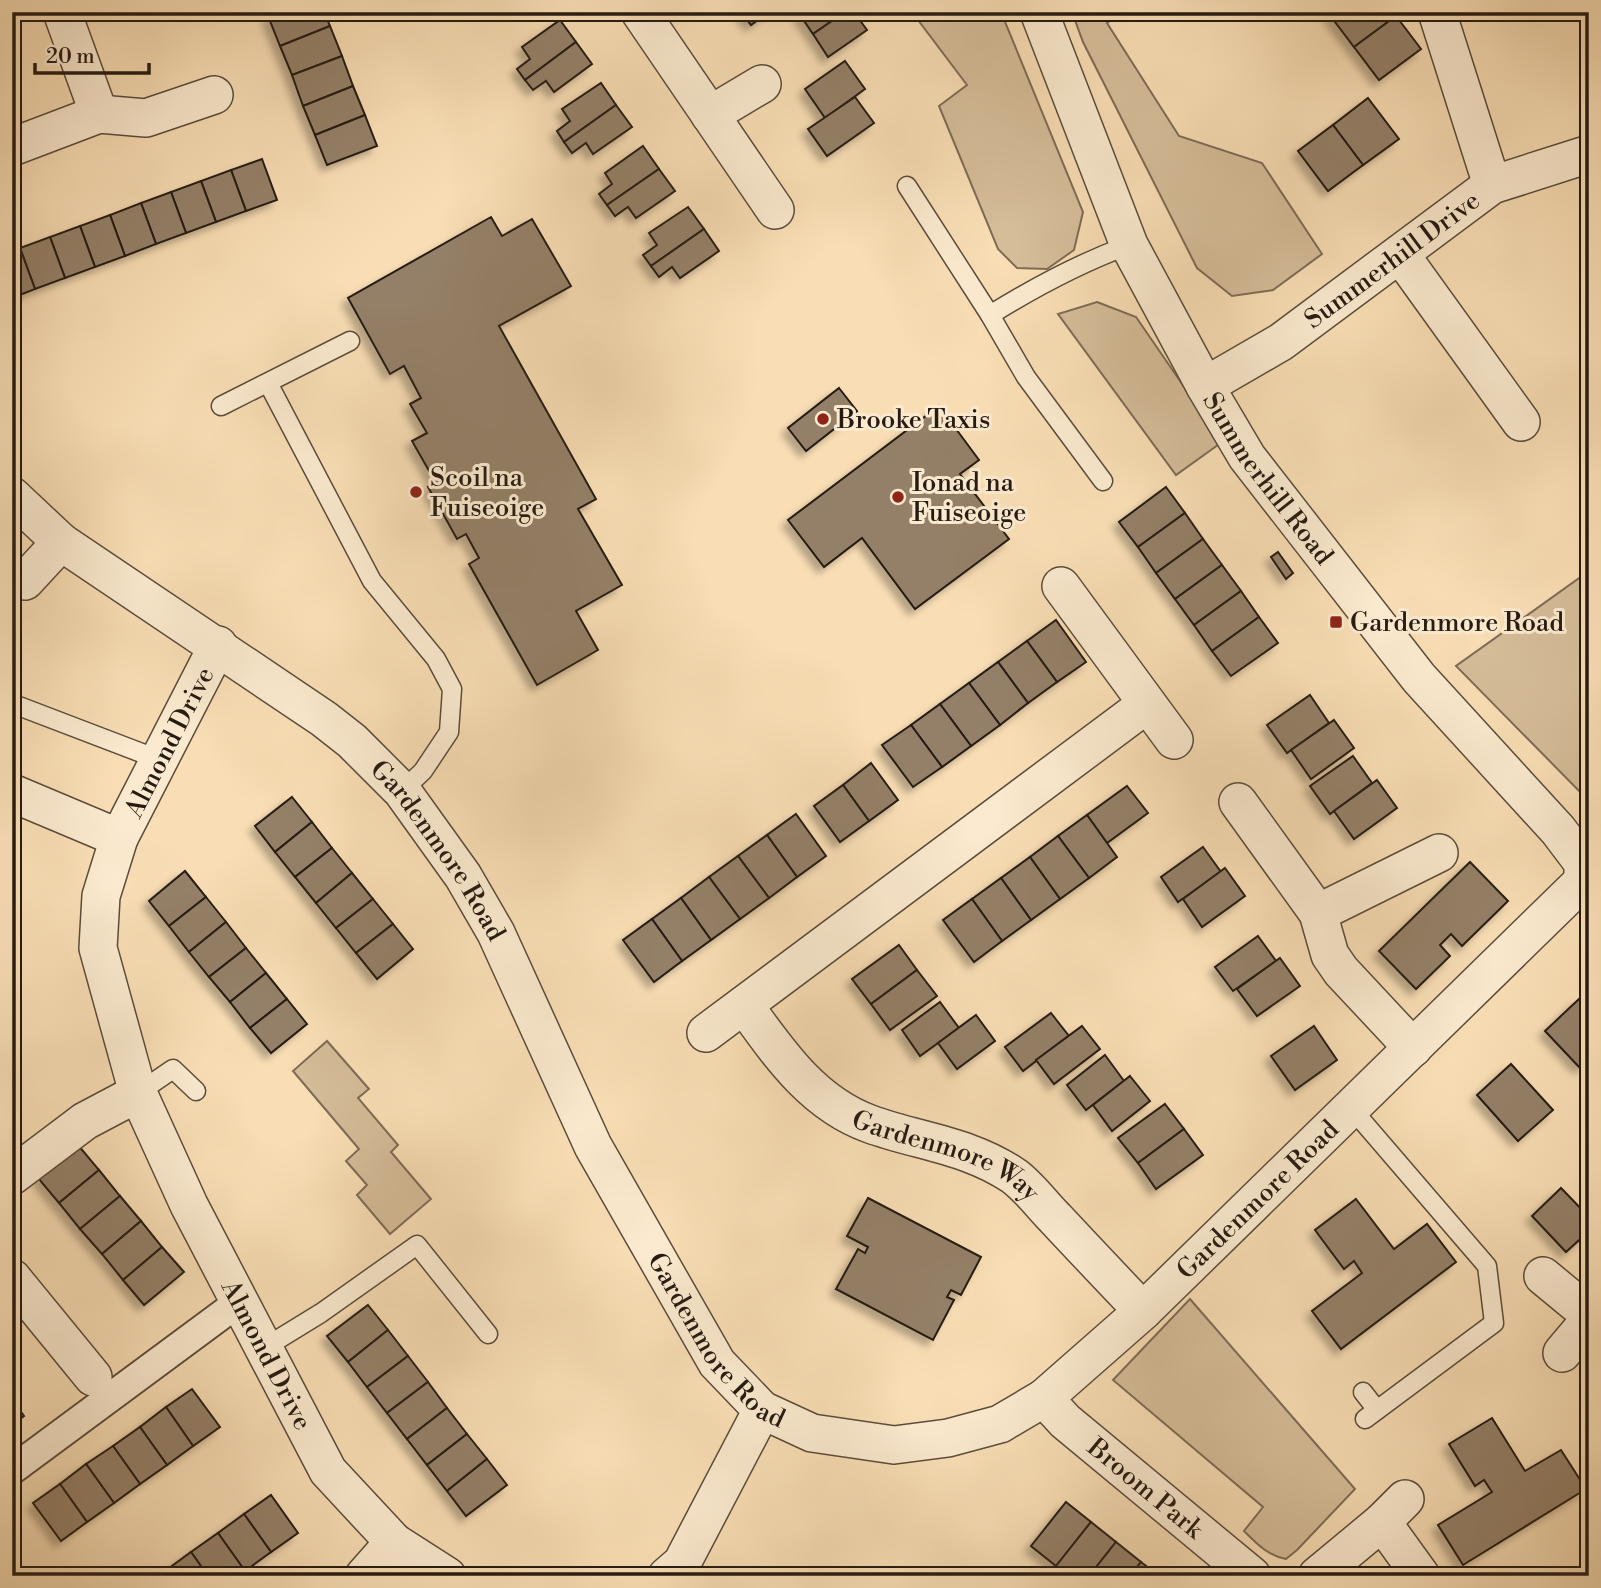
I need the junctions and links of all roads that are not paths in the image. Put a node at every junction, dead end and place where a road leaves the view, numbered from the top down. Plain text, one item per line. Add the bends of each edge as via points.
1 (62, 12) edge
2 (640, 12) edge
3 (1038, 12) edge
4 (1437, 12) edge
5 (762, 84) dead end
6 (214, 95) dead end
7 (99, 114) junction
8 (710, 115) junction
9 (12, 147) edge
10 (1589, 154) edge
11 (907, 186) dead end
12 (1492, 186) junction
13 (775, 210) dead end
14 (1129, 245) junction
15 (1400, 254) junction
16 (990, 314) junction
17 (350, 341) dead end
18 (268, 383) junction
19 (1205, 386) junction
20 (221, 406) dead end
21 (1521, 422) dead end
22 (1103, 481) dead end
23 (12, 496) edge
24 (61, 542) junction
25 (12, 576) edge
26 (1061, 586) dead end
27 (218, 645) junction
28 (1147, 704) junction
29 (16, 705) dead end
30 (1174, 740) dead end
31 (160, 760) junction
32 (402, 792) junction
33 (12, 793) edge
34 (1238, 802) dead end
35 (119, 838) junction
36 (1439, 853) dead end
37 (1586, 882) edge
38 (1318, 913) junction
39 (744, 1005) junction
40 (706, 1033) dead end
41 (1413, 1048) junction
42 (196, 1091) dead end
43 (138, 1093) junction
44 (1352, 1109) junction
45 (12, 1176) edge
46 (1543, 1276) dead end
47 (12, 1278) edge
48 (239, 1302) junction
49 (1143, 1311) junction
50 (1589, 1314) edge
51 (1589, 1321) edge
52 (488, 1334) dead end
53 (264, 1348) junction
54 (1562, 1353) dead end
55 (101, 1388) junction
56 (1363, 1392) dead end
57 (1044, 1398) junction
58 (762, 1410) junction
59 (12, 1470) edge
60 (394, 1542) junction
61 (364, 1576) edge
62 (447, 1576) edge
63 (667, 1576) edge
64 (1252, 1576) edge
65 (1317, 1576) edge
66 (1421, 1576) edge

1 - 7 street
2 - 8 street
3 - 14 street, Summerhill Road
4 - 12 street
5 - 8 street
6 - 7 street via 146,118
7 - 9 street
8 - 13 street
10 - 12 street, Summerhill Drive
11 - 16 lane
12 - 15 street, Summerhill Drive
14 - 16 lane
14 - 19 street, Summerhill Road
15 - 19 street, Summerhill Drive via 1281,342
15 - 21 street
16 - 22 lane via 1026,377
17 - 18 lane
18 - 20 lane
18 - 32 lane via 372,581 436,659 452,689 449,732 423,771
19 - 37 street, Summerhill Road via 1247,457 1419,678 1558,830 1583,863
23 - 24 street, Gardenmore Road
24 - 25 street via 25,580
24 - 27 street, Gardenmore Road
26 - 28 street
27 - 31 street, Almond Drive
27 - 32 street, Gardenmore Road via 352,741
28 - 30 street
28 - 39 street
29 - 31 lane
31 - 35 street, Almond Drive
32 - 58 street, Gardenmore Road via 463,876 496,933 593,1146 685,1309 717,1363
33 - 35 street, Almond Drive
34 - 38 street
35 - 43 street, Almond Drive via 101,896 98,948
36 - 38 street
37 - 41 street, Gardenmore Road
38 - 41 street via 1330,955 1341,971
39 - 40 street
39 - 49 street, Gardenmore Way via 787,1064 843,1112 869,1124 965,1150 1017,1178
41 - 44 street, Gardenmore Road
42 - 43 lane via 173,1069
43 - 45 street via 85,1121
43 - 48 street, Almond Drive via 188,1205
44 - 49 street, Gardenmore Road
44 - 56 lane via 1487,1266 1494,1323 1371,1414
46 - 50 street
47 - 55 street
48 - 53 street, Almond Drive
48 - 55 street
49 - 57 street, Gardenmore Road
51 - 54 street
52 - 53 lane via 417,1245
53 - 60 street, Almond Drive via 328,1471
55 - 59 street
57 - 58 street, Gardenmore Road via 1000,1424 948,1438 894,1445 812,1433
57 - 64 street, Broom Park via 1065,1421
58 - 63 street via 682,1563
60 - 61 street
60 - 62 street, Almond Drive
65 - 66 street via 1393,1511

